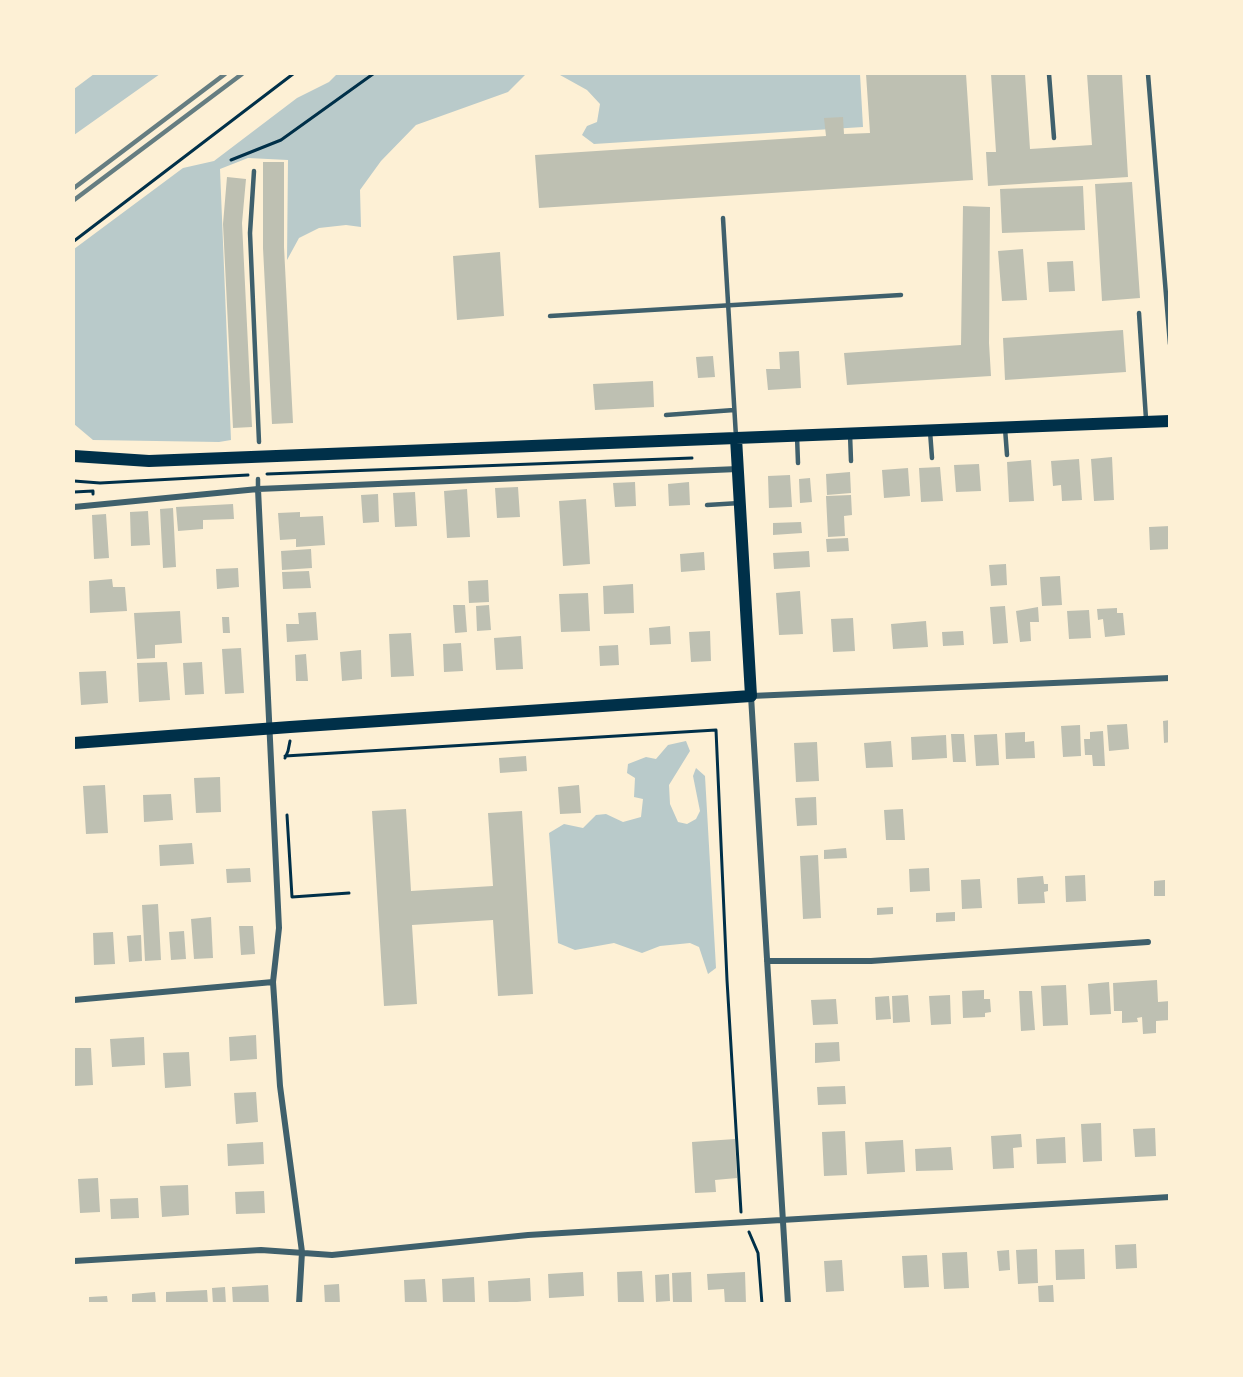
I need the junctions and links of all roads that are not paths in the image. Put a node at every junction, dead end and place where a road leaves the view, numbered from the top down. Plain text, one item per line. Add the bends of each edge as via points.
1 (1049, 74) edge
2 (1148, 74) edge
3 (1054, 138) dead end
4 (254, 171) dead end
5 (723, 218) dead end
6 (901, 295) dead end
7 (728, 305) junction
8 (1139, 313) dead end
9 (550, 316) dead end
10 (1170, 344) edge
11 (734, 410) junction
12 (666, 415) dead end
13 (1170, 421) edge
14 (1146, 422) junction
15 (1005, 428) junction
16 (930, 431) junction
17 (850, 434) junction
18 (796, 436) junction
19 (736, 438) junction
20 (259, 442) dead end
21 (1007, 455) dead end
22 (74, 456) edge
23 (932, 458) dead end
24 (852, 461) dead end
25 (798, 463) dead end
26 (738, 469) junction
27 (259, 477) road end
28 (258, 489) junction
29 (740, 503) junction
30 (707, 505) dead end
31 (74, 507) edge
32 (1170, 678) edge
33 (751, 696) junction
34 (270, 728) junction
35 (74, 743) edge
36 (1148, 942) dead end
37 (768, 961) junction
38 (273, 982) junction
39 (74, 1000) edge
40 (1170, 1197) edge
41 (783, 1219) junction
42 (302, 1252) junction
43 (74, 1261) edge
44 (299, 1304) edge
45 (788, 1304) edge

1 - 3 lane
2 - 10 lane
4 - 20 lane via 250,233
5 - 7 lane
6 - 7 lane
7 - 9 lane
7 - 11 lane
8 - 14 lane
11 - 12 lane
11 - 19 lane
13 - 14 main road
14 - 15 main road
15 - 16 main road
15 - 21 lane
16 - 17 main road
16 - 23 lane
17 - 18 main road
17 - 24 lane
18 - 19 main road
18 - 25 lane
19 - 22 main road via 149,461
19 - 26 main road
26 - 28 street
26 - 29 main road
27 - 28 lane
28 - 31 street
28 - 34 street
29 - 30 lane
29 - 33 main road
32 - 33 street
33 - 34 main road
33 - 37 street
34 - 35 main road
34 - 38 street via 279,928
36 - 37 street via 870,961
37 - 41 street
38 - 39 street
38 - 42 street via 280,1086
40 - 41 street
41 - 42 street via 528,1235 355,1254
41 - 45 street
42 - 43 street via 261,1250
42 - 44 street

